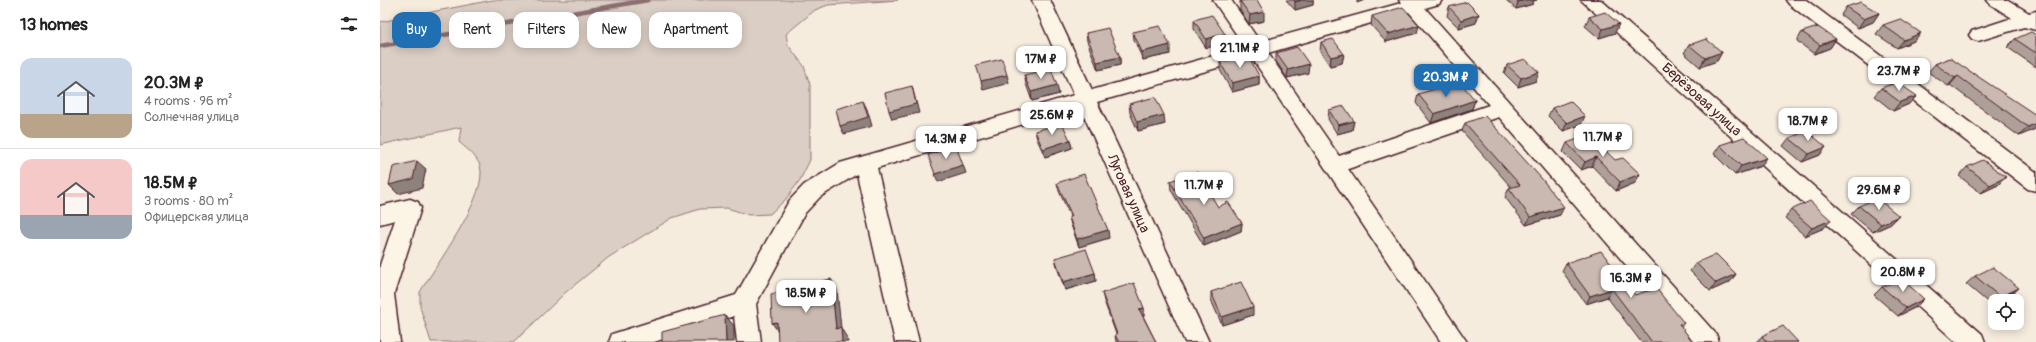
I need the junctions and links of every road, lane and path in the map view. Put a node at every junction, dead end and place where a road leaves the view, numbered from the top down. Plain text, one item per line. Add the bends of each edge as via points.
1 (1041, 0) edge
2 (1222, 0) edge
3 (1433, 0) edge
4 (1590, 0) edge
5 (1795, 0) edge
6 (1996, 0) edge
7 (1411, 3) edge
8 (2033, 21) edge
9 (1978, 35) dead end
10 (1256, 50) junction
11 (1086, 98) junction
12 (1503, 108) junction
13 (865, 163) junction
14 (1335, 165) junction
15 (2036, 183) edge
16 (380, 215) edge
17 (744, 303) junction
18 (388, 342) edge
19 (621, 342) edge
20 (749, 342) edge
21 (907, 342) edge
22 (1197, 342) edge
23 (1455, 342) edge
24 (1707, 342) edge
25 (1973, 342) edge

1 - 11 street, Луговая улица
2 - 10 street
3 - 7 street
4 - 25 street, Берёзовая улица
5 - 15 street
6 - 8 street
7 - 10 street
7 - 12 street
8 - 9 street
10 - 11 street
10 - 14 street
11 - 13 street
11 - 22 street, Луговая улица
12 - 14 street
12 - 24 street
13 - 17 street via 847,168 818,188 797,207
13 - 21 street
14 - 23 street
16 - 18 street via 410,208 382,294
17 - 19 street
17 - 20 street

